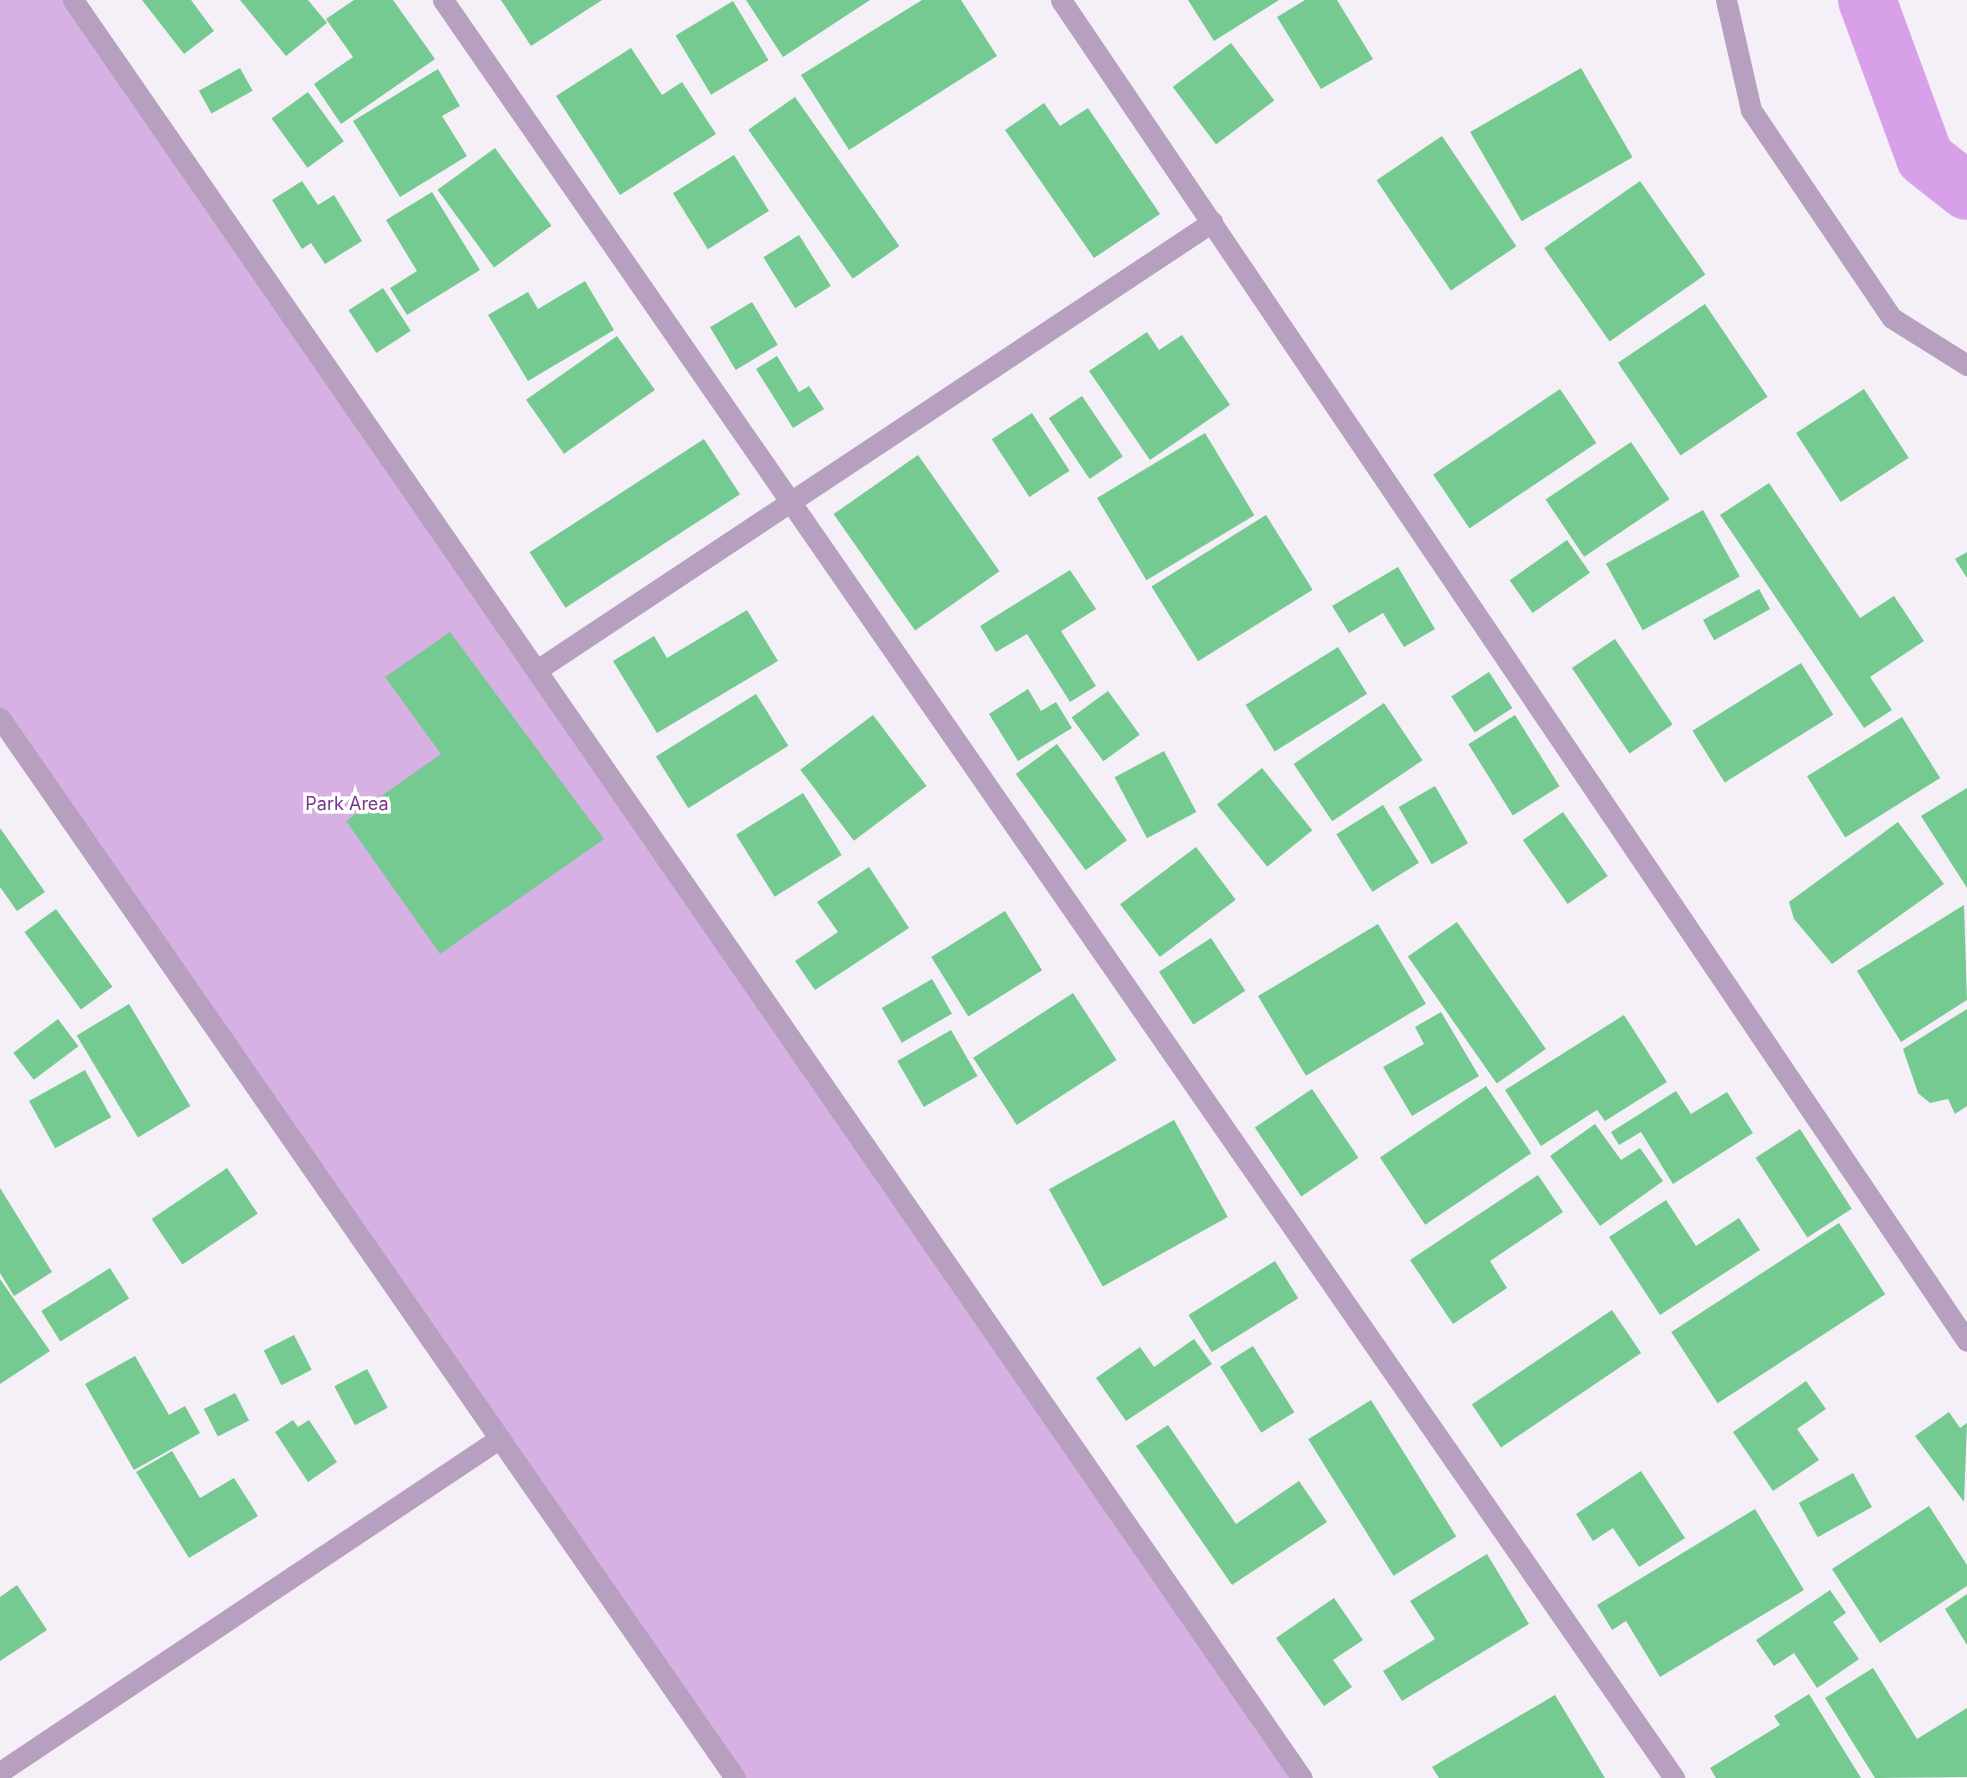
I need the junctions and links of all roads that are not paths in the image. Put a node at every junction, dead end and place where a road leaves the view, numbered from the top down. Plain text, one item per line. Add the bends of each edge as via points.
1 (73, 0) edge
2 (443, 0) edge
3 (1062, 0) edge
4 (1726, 0) edge
5 (1212, 222) junction
6 (1967, 365) edge
7 (791, 500) junction
8 (540, 668) junction
9 (0, 718) edge
10 (1967, 1341) edge
11 (500, 1438) junction
12 (2, 1772) edge
13 (735, 1778) edge
14 (1302, 1778) edge
15 (1674, 1778) edge

1 - 8 street
2 - 7 street
3 - 5 street
4 - 6 street via 1751,110 1892,318
5 - 7 street
5 - 10 street
7 - 8 street
7 - 15 street
8 - 14 street
9 - 11 street
11 - 12 street
11 - 13 street

